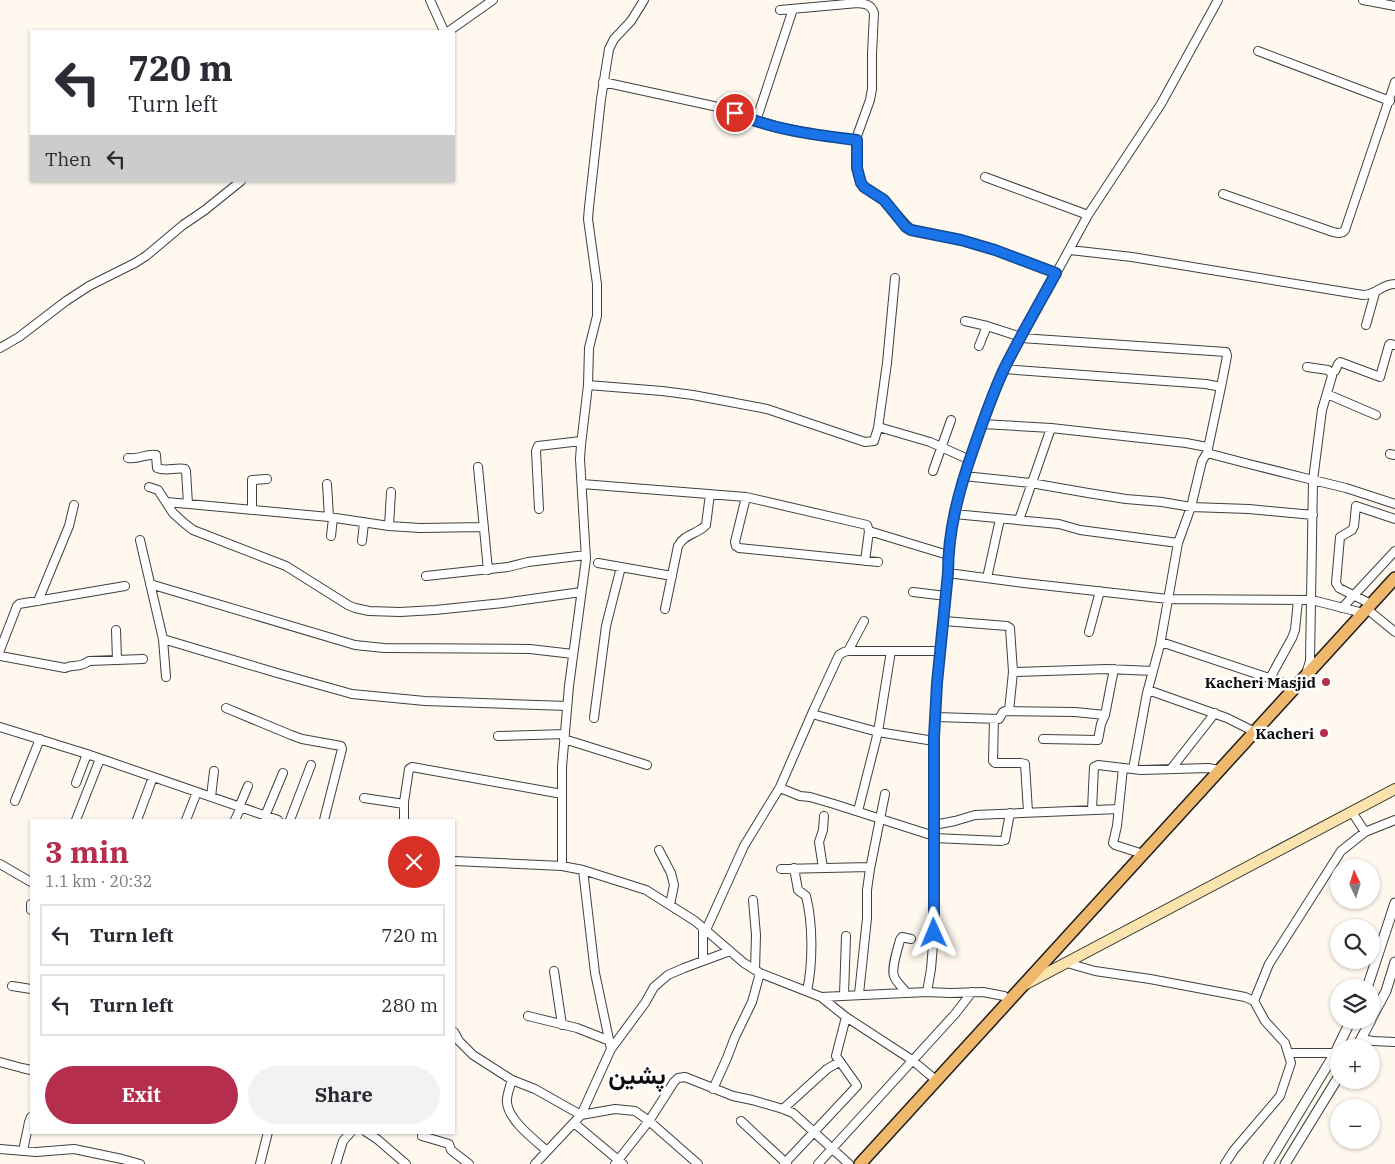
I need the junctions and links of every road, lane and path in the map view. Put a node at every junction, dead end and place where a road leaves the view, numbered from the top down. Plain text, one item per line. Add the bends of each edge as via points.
1 (430, 0) edge
2 (493, 0) edge
3 (644, 0) edge
4 (1218, 0) edge
5 (1363, 0) edge
6 (1395, 6) edge
7 (793, 9) junction
8 (780, 10) dead end
9 (444, 30) edge
10 (451, 30) edge
11 (1258, 51) dead end
12 (603, 82) junction
13 (1395, 82) edge
14 (1390, 101) junction
15 (756, 121) junction
16 (857, 140) junction
17 (985, 177) dead end
18 (240, 182) edge
19 (1223, 194) dead end
20 (1088, 215) junction
21 (1070, 250) junction
22 (1056, 273) junction
23 (895, 278) dead end
24 (1395, 284) edge
25 (1375, 293) junction
26 (965, 321) dead end
27 (1366, 324) dead end
28 (987, 326) junction
29 (1021, 337) junction
30 (1395, 345) edge
31 (980, 346) dead end
32 (0, 348) edge
33 (1307, 367) dead end
34 (1004, 369) junction
35 (1331, 373) junction
36 (588, 386) junction
37 (1221, 387) junction
38 (1327, 394) junction
39 (1376, 415) dead end
40 (951, 420) dead end
41 (982, 424) junction
42 (878, 428) junction
43 (1051, 428) junction
44 (581, 441) junction
45 (941, 446) junction
46 (1207, 450) junction
47 (128, 458) dead end
48 (970, 460) junction
49 (478, 467) dead end
50 (933, 471) dead end
51 (964, 476) junction
52 (267, 479) dead end
53 (1313, 480) junction
54 (1031, 483) junction
55 (327, 484) dead end
56 (582, 484) junction
57 (149, 487) dead end
58 (391, 492) dead end
59 (710, 494) junction
60 (746, 497) junction
61 (167, 502) junction
62 (188, 504) junction
63 (1395, 504) edge
64 (74, 505) dead end
65 (1191, 507) junction
66 (539, 508) dead end
67 (252, 510) junction
68 (954, 514) junction
69 (1313, 515) junction
70 (331, 518) junction
71 (1395, 519) edge
72 (1000, 520) junction
73 (1019, 520) junction
74 (364, 523) junction
75 (389, 526) junction
76 (484, 528) junction
77 (869, 531) junction
78 (331, 536) dead end
79 (140, 540) dead end
80 (362, 541) dead end
81 (1178, 543) junction
82 (1395, 551) edge
83 (586, 555) junction
84 (948, 555) junction
85 (865, 561) junction
86 (878, 562) dead end
87 (598, 564) dead end
88 (621, 567) junction
89 (488, 570) junction
90 (948, 573) junction
91 (426, 576) dead end
92 (672, 576) junction
93 (987, 578) junction
94 (1395, 578) edge
95 (150, 584) junction
96 (125, 586) dead end
97 (1100, 591) junction
98 (581, 592) junction
99 (914, 592) dead end
100 (946, 596) junction
101 (1354, 596) junction
102 (1168, 599) junction
103 (1298, 600) junction
104 (1312, 600) junction
105 (38, 601) junction
106 (1342, 608) junction
107 (665, 609) dead end
108 (1367, 609) junction
109 (864, 621) dead end
110 (944, 621) junction
111 (116, 630) dead end
112 (1089, 632) dead end
113 (1395, 632) edge
114 (163, 639) junction
115 (1161, 642) junction
116 (1, 646) edge
117 (848, 651) junction
118 (891, 651) junction
119 (941, 651) junction
120 (573, 654) junction
121 (0, 656) edge
122 (143, 659) dead end
123 (118, 660) junction
124 (1114, 669) junction
125 (1153, 671) junction
126 (1013, 672) junction
127 (166, 677) dead end
128 (1305, 677) junction
129 (1270, 678) junction
130 (1296, 687) junction
131 (1148, 690) junction
132 (567, 706) junction
133 (226, 708) dead end
134 (1009, 711) junction
135 (1215, 713) junction
136 (812, 714) junction
137 (1105, 715) junction
138 (936, 717) junction
139 (594, 718) dead end
140 (994, 719) junction
141 (0, 727) edge
142 (878, 732) junction
143 (1255, 732) junction
144 (498, 736) dead end
145 (564, 736) junction
146 (40, 739) junction
147 (1043, 739) dead end
148 (934, 741) junction
149 (87, 754) junction
150 (100, 759) junction
151 (311, 765) dead end
152 (647, 765) dead end
153 (1123, 768) junction
154 (1133, 769) junction
155 (1171, 769) junction
156 (1220, 770) junction
157 (214, 771) dead end
158 (283, 774) dead end
159 (153, 777) junction
160 (76, 783) dead end
161 (248, 786) dead end
162 (780, 788) junction
163 (1395, 788) edge
164 (197, 792) junction
165 (562, 794) junction
166 (885, 794) dead end
167 (211, 797) junction
168 (364, 798) dead end
169 (15, 801) dead end
170 (404, 804) junction
171 (240, 807) junction
172 (1119, 809) junction
173 (1092, 810) junction
174 (858, 811) junction
175 (1028, 812) junction
176 (1352, 812) junction
177 (1010, 813) junction
178 (265, 816) junction
179 (824, 816) dead end
180 (880, 818) junction
181 (76, 819) edge
182 (137, 819) edge
183 (186, 819) edge
184 (235, 819) edge
185 (275, 819) edge
186 (290, 819) edge
187 (324, 819) edge
188 (404, 819) edge
189 (1395, 820) edge
190 (934, 825) junction
191 (1364, 832) junction
192 (934, 837) junction
193 (659, 850) dead end
194 (1143, 854) junction
195 (455, 861) edge
196 (0, 864) edge
197 (562, 866) junction
198 (870, 867) junction
199 (794, 868) junction
200 (823, 868) junction
201 (781, 869) dead end
202 (583, 870) junction
203 (30, 881) edge
204 (753, 900) dead end
205 (1395, 903) edge
206 (670, 905) junction
207 (704, 929) junction
208 (846, 936) dead end
209 (911, 938) dead end
210 (730, 952) junction
211 (703, 961) junction
212 (1395, 962) edge
213 (1068, 963) junction
214 (554, 971) dead end
215 (758, 972) junction
216 (1370, 979) edge
217 (12, 986) dead end
218 (1023, 986) junction
219 (30, 989) edge
220 (807, 991) junction
221 (906, 992) junction
222 (928, 992) junction
223 (972, 992) junction
224 (859, 994) junction
225 (844, 995) junction
226 (821, 996) junction
227 (1254, 1001) junction
228 (1008, 1002) junction
229 (1380, 1003) edge
230 (528, 1016) dead end
231 (846, 1017) junction
232 (562, 1024) junction
233 (1366, 1029) edge
234 (455, 1034) edge
235 (1361, 1038) joint
236 (610, 1040) junction
237 (1395, 1042) edge
238 (611, 1049) junction
239 (1289, 1053) junction
240 (1330, 1053) edge
241 (912, 1060) junction
242 (0, 1062) edge
243 (839, 1062) junction
244 (1330, 1064) edge
245 (30, 1070) edge
246 (512, 1080) junction
247 (937, 1080) junction
248 (713, 1089) junction
249 (1331, 1089) edge
250 (783, 1109) junction
251 (581, 1115) junction
252 (30, 1120) edge
253 (649, 1120) junction
254 (741, 1121) dead end
255 (574, 1123) junction
256 (813, 1132) junction
257 (268, 1134) edge
258 (349, 1134) edge
259 (369, 1134) edge
260 (422, 1136) dead end
261 (24, 1146) dead end
262 (0, 1149) edge
263 (832, 1149) junction
264 (547, 1151) junction
265 (618, 1163) edge
266 (785, 1163) edge
267 (140, 1164) edge
268 (260, 1164) edge
269 (336, 1164) edge
270 (406, 1164) edge
271 (469, 1164) edge
272 (536, 1164) edge
273 (698, 1164) edge
274 (818, 1164) edge
275 (849, 1164) edge
276 (860, 1164) edge
277 (1225, 1164) edge
278 (1268, 1164) edge
279 (1285, 1164) edge

1 - 9 street
2 - 10 street
3 - 12 street via 614,39
4 - 20 street via 1161,104
5 - 6 street
7 - 8 street
7 - 15 street
7 - 16 street via 858,2 872,8 872,88
11 - 14 street
12 - 15 street via 718,107
12 - 36 street via 588,219 597,284 596,325 589,348
13 - 14 street
14 - 19 street via 1343,232 1339,234
15 - 16 street
16 - 22 street via 857,168 861,183 884,200 906,227 995,250
17 - 20 street
18 - 32 street via 146,256 89,286
20 - 21 street
21 - 22 street
21 - 25 street via 1363,295
22 - 29 street
23 - 42 street via 888,363
24 - 25 street via 1384,286
25 - 27 street
26 - 28 street
28 - 29 street
28 - 31 street
29 - 34 street
29 - 37 street via 1226,352
30 - 35 street via 1389,345 1380,377 1340,362
33 - 35 street
34 - 37 street
34 - 41 street
35 - 38 street
36 - 42 street via 678,393 767,409 869,443 874,441
36 - 44 street
37 - 46 street
38 - 39 street
38 - 53 street
40 - 45 street
41 - 43 street
41 - 48 street
42 - 45 street
43 - 46 street via 1186,443
43 - 54 street
44 - 56 street
44 - 66 street via 538,446
45 - 48 street
45 - 50 street
46 - 53 street
46 - 65 street
47 - 62 street via 152,454 156,455 157,468 185,469
48 - 51 street
49 - 76 street
51 - 54 street
51 - 68 street
52 - 67 street via 252,480
53 - 63 street
53 - 69 street
54 - 65 street
54 - 73 street
55 - 70 street
56 - 59 street
56 - 83 street
57 - 61 street via 158,490
58 - 75 street
59 - 60 street
59 - 92 street via 706,525 680,541
60 - 77 street via 867,525
60 - 85 street via 736,546
61 - 62 street
61 - 98 street via 173,513 193,530 286,566 355,608 400,612 436,610
62 - 67 street
64 - 105 street via 70,526
65 - 69 street
65 - 81 street
67 - 70 street
68 - 72 street
68 - 84 street
69 - 104 street
70 - 74 street
70 - 78 street
71 - 101 street via 1356,506 1352,530 1340,537 1336,583
72 - 73 street
72 - 93 street
73 - 81 street
74 - 75 street
74 - 80 street
75 - 76 street
76 - 89 street
77 - 84 street
77 - 85 street
79 - 95 street
81 - 102 street
82 - 101 street
83 - 89 street
83 - 98 street
84 - 90 street
85 - 86 street
87 - 88 street
88 - 92 street
88 - 139 street via 606,626
89 - 91 street
90 - 93 street
90 - 100 street
92 - 107 street
93 - 97 street
94 - 108 main road
95 - 114 street
95 - 120 street via 355,645 530,649
96 - 105 street
97 - 102 street
97 - 112 street
98 - 120 street
99 - 100 street
100 - 110 street
101 - 106 street
101 - 108 street
102 - 103 street
102 - 115 street
103 - 104 street
103 - 129 street via 1292,638
104 - 106 street
104 - 128 street via 1310,661
105 - 116 street via 17,606
106 - 108 street
108 - 113 street
108 - 128 main road
109 - 117 street
110 - 119 street
110 - 126 street via 1010,628
111 - 123 street
114 - 127 street
114 - 132 street via 352,694 425,701
115 - 125 street
115 - 129 street
117 - 118 street
117 - 136 street via 839,655
118 - 119 street
118 - 142 street
119 - 138 street
120 - 132 street
121 - 123 street via 65,668 82,666 88,661
122 - 123 street
124 - 125 street
124 - 126 street
124 - 137 street
125 - 131 street
126 - 134 street
128 - 130 main road
129 - 130 street
130 - 143 main road
131 - 135 street
131 - 154 street
132 - 145 street
133 - 187 street via 302,739 341,746
134 - 137 street
134 - 140 street
135 - 143 street
135 - 155 street
136 - 142 street
136 - 162 street
137 - 147 street via 1098,740
138 - 140 street
138 - 148 street
140 - 175 street via 993,761 1025,764
141 - 146 street
142 - 148 street
142 - 174 street
143 - 156 main road
144 - 145 street
145 - 152 street
145 - 165 street
146 - 149 street
146 - 169 street
148 - 190 street
149 - 150 street
149 - 160 street
150 - 159 street
150 - 181 street
151 - 186 street
153 - 154 street
153 - 172 street
153 - 173 street via 1094,767
154 - 155 street
155 - 156 street
156 - 194 main road
157 - 167 street
158 - 178 street
159 - 164 street
159 - 182 street
161 - 171 street
162 - 174 street
162 - 207 street via 744,846
163 - 176 main road
164 - 167 street
164 - 183 street
165 - 170 street via 412,767 409,769
165 - 197 street
166 - 180 street
167 - 171 street
168 - 170 street
170 - 188 street
171 - 178 street
171 - 184 street
172 - 173 street
172 - 194 street via 1113,843
173 - 175 street
174 - 180 street
175 - 177 street
176 - 191 street
176 - 213 main road
177 - 190 street via 975,815
177 - 192 street via 1005,840 1001,842
178 - 185 street
179 - 200 street via 819,842
180 - 192 street
180 - 198 street
189 - 191 street
190 - 192 street
191 - 227 street via 1341,851 1269,964
192 - 222 street via 934,933
193 - 206 street via 674,885
194 - 218 main road
195 - 197 street
196 - 203 street
197 - 202 street
198 - 200 street
198 - 224 street
199 - 200 street
199 - 201 street
199 - 220 street via 798,890 807,898 811,926
202 - 206 street via 646,890
202 - 236 street via 595,973
204 - 215 street
205 - 216 street
206 - 207 street
207 - 210 street
207 - 211 street
208 - 225 street
209 - 221 street via 902,937 900,940 893,968 893,975
210 - 211 street
210 - 215 street
211 - 238 street via 668,975 654,987
212 - 229 street
213 - 218 main road
213 - 227 street
214 - 232 street
215 - 220 street
215 - 248 street via 752,1002
217 - 219 street
218 - 228 main road
220 - 226 street
221 - 222 street
221 - 224 street
222 - 223 street
223 - 228 street via 1004,996
223 - 241 street
224 - 225 street
225 - 226 street
226 - 231 street
227 - 239 street
228 - 247 main road
230 - 232 street
231 - 241 street
231 - 243 street via 836,1051
232 - 236 street
233 - 235 street
234 - 246 street via 473,1056
235 - 237 street
236 - 238 street
238 - 251 street
239 - 240 street
239 - 277 street via 1292,1063 1280,1096
241 - 247 street
241 - 263 street
242 - 245 street
243 - 250 street
243 - 256 street via 857,1086
244 - 278 street
246 - 251 street
246 - 264 street via 506,1101 511,1115
247 - 276 main road
248 - 250 street
248 - 253 street via 685,1077 678,1078
249 - 279 street
250 - 256 street via 793,1113
251 - 253 street via 622,1110 635,1111
251 - 255 street
252 - 261 street
253 - 265 street
253 - 273 street
254 - 266 street
255 - 264 street
255 - 265 street
256 - 263 street
256 - 266 street
257 - 268 street
258 - 269 street via 343,1141
259 - 270 street
260 - 271 street via 449,1144 451,1150
262 - 267 street via 36,1152 74,1149
263 - 274 street
263 - 275 street
264 - 272 street

